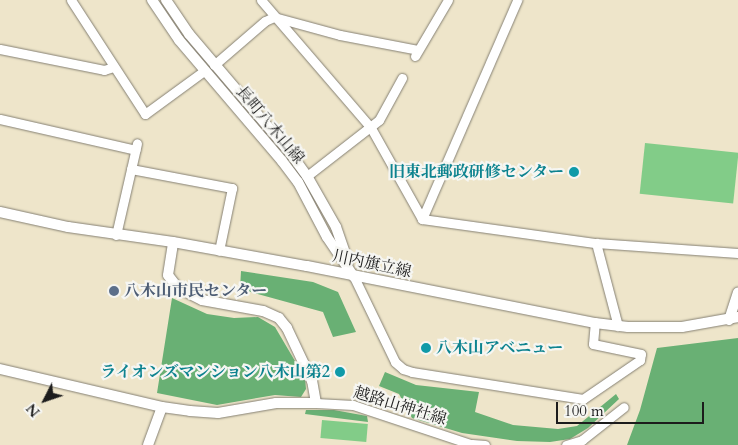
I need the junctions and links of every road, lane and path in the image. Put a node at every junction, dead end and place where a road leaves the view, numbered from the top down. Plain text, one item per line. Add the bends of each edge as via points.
1 (71, 0) edge
2 (152, 0) edge
3 (166, 0) edge
4 (261, 0) edge
5 (448, 0) edge
6 (517, 0) edge
7 (274, 17) junction
8 (0, 49) edge
9 (214, 65) junction
10 (113, 67) junction
11 (204, 71) junction
12 (402, 78) dead end
13 (0, 119) edge
14 (371, 128) junction
15 (132, 169) junction
16 (307, 176) junction
17 (0, 212) edge
18 (422, 219) junction
19 (116, 234) junction
20 (173, 242) junction
21 (596, 243) junction
22 (220, 251) junction
23 (738, 252) edge
24 (354, 277) junction
25 (738, 292) edge
26 (734, 318) edge
27 (595, 323) junction
28 (618, 326) junction
29 (0, 368) edge
30 (316, 403) junction
31 (162, 407) junction
32 (624, 407) dead end
33 (472, 444) edge
34 (148, 445) edge
35 (485, 445) edge
36 (566, 445) edge

1 - 10 street
2 - 11 street, 長町八木山線
3 - 9 street
4 - 7 street
5 - 7 street via 417,53
6 - 18 street
7 - 9 street
7 - 14 street
8 - 10 street via 104,70
9 - 16 street
10 - 11 street via 145,114
11 - 24 street, 長町八木山線 via 282,160
12 - 14 street via 379,120
13 - 15 street via 137,147
14 - 16 street
14 - 18 street
15 - 19 street
15 - 22 street via 232,188
16 - 24 street via 336,226
17 - 19 street, 川内旗立線
18 - 21 street
19 - 20 street, 川内旗立線
20 - 22 street, 川内旗立線
20 - 30 street via 168,274 178,288 202,300 263,310 279,318 312,381
21 - 23 street
21 - 28 street
22 - 24 street, 川内旗立線
24 - 27 street, 川内旗立線
24 - 27 street via 395,362 412,372 583,399 640,360 641,354 593,344
25 - 26 street
26 - 28 street, 川内旗立線 via 682,327
27 - 28 street, 川内旗立線
29 - 31 street
30 - 31 street via 276,403 218,413
30 - 33 street, 越路山神社線 via 353,405
31 - 34 street
32 - 36 street via 582,440
33 - 35 street, 越路山神社線

